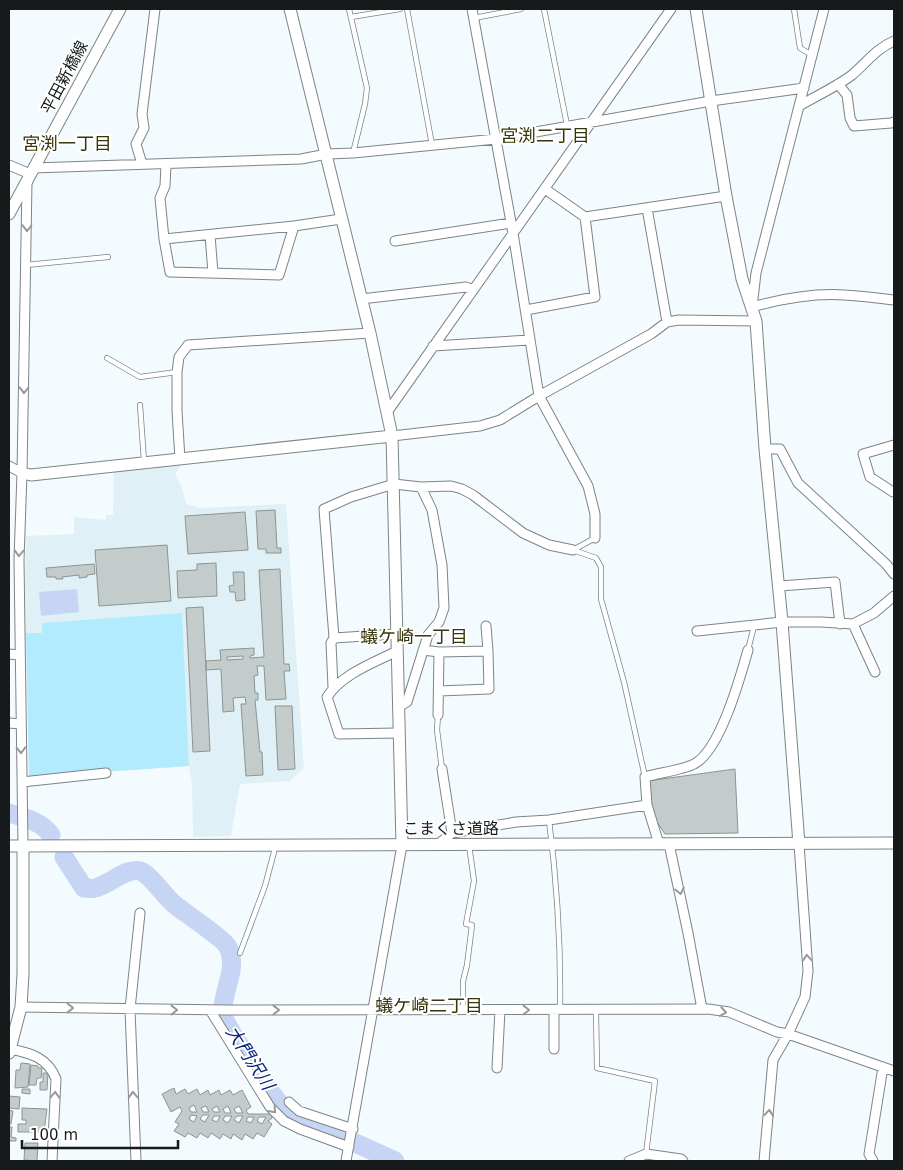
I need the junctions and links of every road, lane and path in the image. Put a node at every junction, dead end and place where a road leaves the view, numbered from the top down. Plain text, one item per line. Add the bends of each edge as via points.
1 (120, 9) edge
2 (156, 9) edge
3 (290, 9) edge
4 (349, 9) edge
5 (400, 9) edge
6 (408, 9) edge
7 (522, 9) edge
8 (544, 9) edge
9 (672, 9) edge
10 (696, 9) edge
11 (794, 9) edge
12 (824, 9) edge
13 (473, 13) edge
14 (351, 17) junction
15 (894, 41) edge
16 (812, 55) junction
17 (838, 84) junction
18 (804, 88) junction
19 (711, 101) junction
20 (798, 106) junction
21 (594, 121) junction
22 (894, 122) edge
23 (567, 126) junction
24 (496, 139) junction
25 (432, 145) junction
26 (353, 153) junction
27 (327, 154) junction
28 (142, 164) junction
29 (166, 164) junction
30 (9, 165) edge
31 (30, 174) junction
32 (545, 189) junction
33 (726, 196) junction
34 (647, 208) junction
35 (9, 214) edge
36 (585, 217) junction
37 (341, 219) junction
38 (511, 223) junction
39 (294, 226) junction
40 (513, 233) junction
41 (210, 235) junction
42 (164, 239) junction
43 (395, 241) dead end
44 (108, 257) dead end
45 (26, 266) junction
46 (213, 273) junction
47 (473, 290) junction
48 (361, 299) junction
49 (894, 300) edge
50 (752, 307) junction
51 (526, 310) junction
52 (756, 321) junction
53 (667, 322) junction
54 (370, 333) junction
55 (530, 340) junction
56 (433, 346) junction
57 (107, 358) dead end
58 (177, 372) junction
59 (539, 396) junction
60 (140, 405) dead end
61 (388, 410) junction
62 (392, 436) junction
63 (894, 445) edge
64 (765, 449) junction
65 (180, 459) junction
66 (144, 462) junction
67 (9, 466) edge
68 (22, 473) junction
69 (394, 484) junction
70 (421, 487) junction
71 (894, 495) edge
72 (595, 538) joint
73 (573, 550) junction
74 (894, 574) edge
75 (779, 586) junction
76 (894, 596) edge
77 (782, 622) junction
78 (840, 624) junction
79 (853, 624) junction
80 (486, 626) dead end
81 (754, 626) junction
82 (697, 631) dead end
83 (396, 634) junction
84 (334, 638) junction
85 (423, 650) junction
86 (748, 650) joint
87 (396, 651) junction
88 (488, 651) junction
89 (439, 652) junction
90 (9, 654) edge
91 (19, 655) junction
92 (875, 672) dead end
93 (333, 687) junction
94 (439, 691) junction
95 (398, 708) junction
96 (438, 714) joint
97 (9, 724) edge
98 (20, 724) junction
99 (398, 733) junction
100 (442, 769) joint
101 (106, 773) dead end
102 (645, 777) junction
103 (22, 782) junction
104 (648, 806) junction
105 (549, 820) junction
106 (452, 833) junction
107 (894, 843) edge
108 (552, 844) junction
109 (664, 844) junction
110 (799, 844) junction
111 (274, 845) junction
112 (402, 845) junction
113 (437, 845) junction
114 (469, 845) junction
115 (9, 846) edge
116 (23, 846) junction
117 (140, 913) dead end
118 (240, 953) dead end
119 (21, 1008) junction
120 (130, 1009) junction
121 (702, 1009) junction
122 (218, 1010) junction
123 (374, 1010) junction
124 (463, 1010) junction
125 (500, 1010) junction
126 (557, 1010) junction
127 (596, 1010) junction
128 (788, 1034) junction
129 (554, 1049) dead end
130 (9, 1050) edge
131 (497, 1068) dead end
132 (883, 1068) junction
133 (894, 1071) edge
134 (289, 1102) dead end
135 (352, 1131) junction
136 (349, 1146) junction
137 (646, 1154) junction
138 (52, 1161) edge
139 (136, 1161) edge
140 (346, 1161) edge
141 (629, 1161) edge
142 (683, 1161) edge
143 (764, 1161) edge
144 (873, 1161) edge

1 - 31 street, 平田新橋線
2 - 28 street via 142,114 144,128 136,144
3 - 27 street
4 - 14 lane
5 - 14 lane
6 - 25 lane
7 - 13 lane
8 - 23 lane
9 - 21 street
10 - 19 street
11 - 16 lane via 800,48
12 - 16 street
13 - 24 street
14 - 26 lane via 367,88
15 - 17 street via 884,45
16 - 18 street
17 - 20 street
17 - 22 street via 847,94 854,126
18 - 19 street
18 - 20 street
19 - 21 street
19 - 33 street
20 - 50 street via 756,273
21 - 23 street
21 - 32 street
23 - 24 street
24 - 25 street
24 - 38 street
25 - 26 street
26 - 27 street
27 - 29 street via 301,159
27 - 37 street
28 - 29 street
28 - 31 street
29 - 42 street via 166,186 160,198
30 - 31 street
31 - 35 street, 平田新橋線
31 -> 45 street
32 - 36 street
32 - 40 street
33 - 34 street
33 - 50 street via 742,279
34 - 36 street
34 - 53 street
36 - 51 street via 595,297
37 - 39 street
37 - 48 street
38 - 40 street
38 - 43 street
39 - 41 street
39 - 46 street via 279,276
40 - 47 street
40 - 51 street
41 - 42 street
41 - 46 street
42 - 46 street via 170,272
44 - 45 lane
45 -> 68 street
47 - 48 street via 466,287
47 - 56 street
48 - 54 street
49 - 50 street via 843,294 772,301
50 - 52 street
51 - 55 street
52 - 53 street
52 - 64 street
53 - 59 street
54 - 58 street via 188,345 178,357
54 - 61 street
55 - 56 street
55 - 59 street
56 - 61 street
57 - 58 lane via 140,377
58 - 65 street
59 - 62 street via 500,420 480,426
59 - 72 street via 588,486 595,514
60 - 66 lane
61 - 62 street
62 - 65 street
62 - 69 street
63 - 71 street via 863,454 870,477
64 - 74 street via 780,449 798,483
64 - 75 street
65 - 66 street
66 - 68 street via 31,475
67 - 68 street
68 -> 91 street
69 - 70 street
69 - 83 street
69 - 84 street via 324,508
70 - 73 street via 462,489 523,533 549,545
70 - 85 street via 432,510 442,565 444,608 439,622 428,634
72 - 73 lane
73 - 102 lane via 596,558 601,567 601,599
75 - 77 street
75 - 78 street via 835,582
76 - 79 street via 874,613
77 - 78 street
77 - 81 street
77 - 110 street
78 - 79 street
79 - 92 street
80 - 88 street
81 - 82 street
81 - 86 lane
83 - 84 street
83 - 87 street
84 - 93 street via 331,643
85 - 89 street
85 - 95 street via 406,702
86 - 102 street via 738,684 711,749 694,765
87 - 93 street
87 - 95 street
88 - 89 street
88 - 94 street via 489,689
89 - 94 street
90 - 91 street
91 - 98 street
93 - 99 street via 327,696 339,734
94 - 96 street
95 - 99 street
96 - 100 lane
97 - 98 street
98 -> 103 street
99 - 112 street
100 - 106 street
101 - 103 street
102 - 104 street
103 - 116 street
104 - 105 street
104 - 109 street
105 - 106 street
105 - 108 lane
106 - 113 street
107 - 110 street, こまくさ道路
108 - 109 street, こまくさ道路
108 - 114 street, こまくさ道路
108 - 126 lane via 559,930
109 - 110 street, こまくさ道路
109 -> 121 street
128 -> 110 street via 808,984
111 - 112 street, こまくさ道路
111 - 116 street, こまくさ道路
111 - 118 lane via 265,886
112 - 113 street, こまくさ道路
112 - 123 street
113 - 114 street, こまくさ道路
114 - 124 lane via 474,881 466,924 472,926 468,966 463,981
115 - 116 street, こまくさ道路
116 - 119 street
117 - 120 street
119 -> 120 street
119 - 130 street
120 -> 122 street
139 -> 120 street
121 - 127 street
121 -> 128 street via 729,1012
122 -> 123 street
122 -> 136 street via 270,1107 284,1121 300,1130
123 - 124 street
123 - 135 street
124 - 125 street
125 -> 126 street
125 - 131 street
126 - 127 street
126 - 129 street
127 - 137 lane via 597,1068 655,1081
128 - 132 street
143 -> 128 street via 773,1060
138 -> 130 street via 56,1078 47,1062
132 - 133 street
132 - 144 street via 869,1154
134 - 135 street via 299,1111
135 - 136 street
136 - 140 street
137 - 141 street
137 - 142 street

